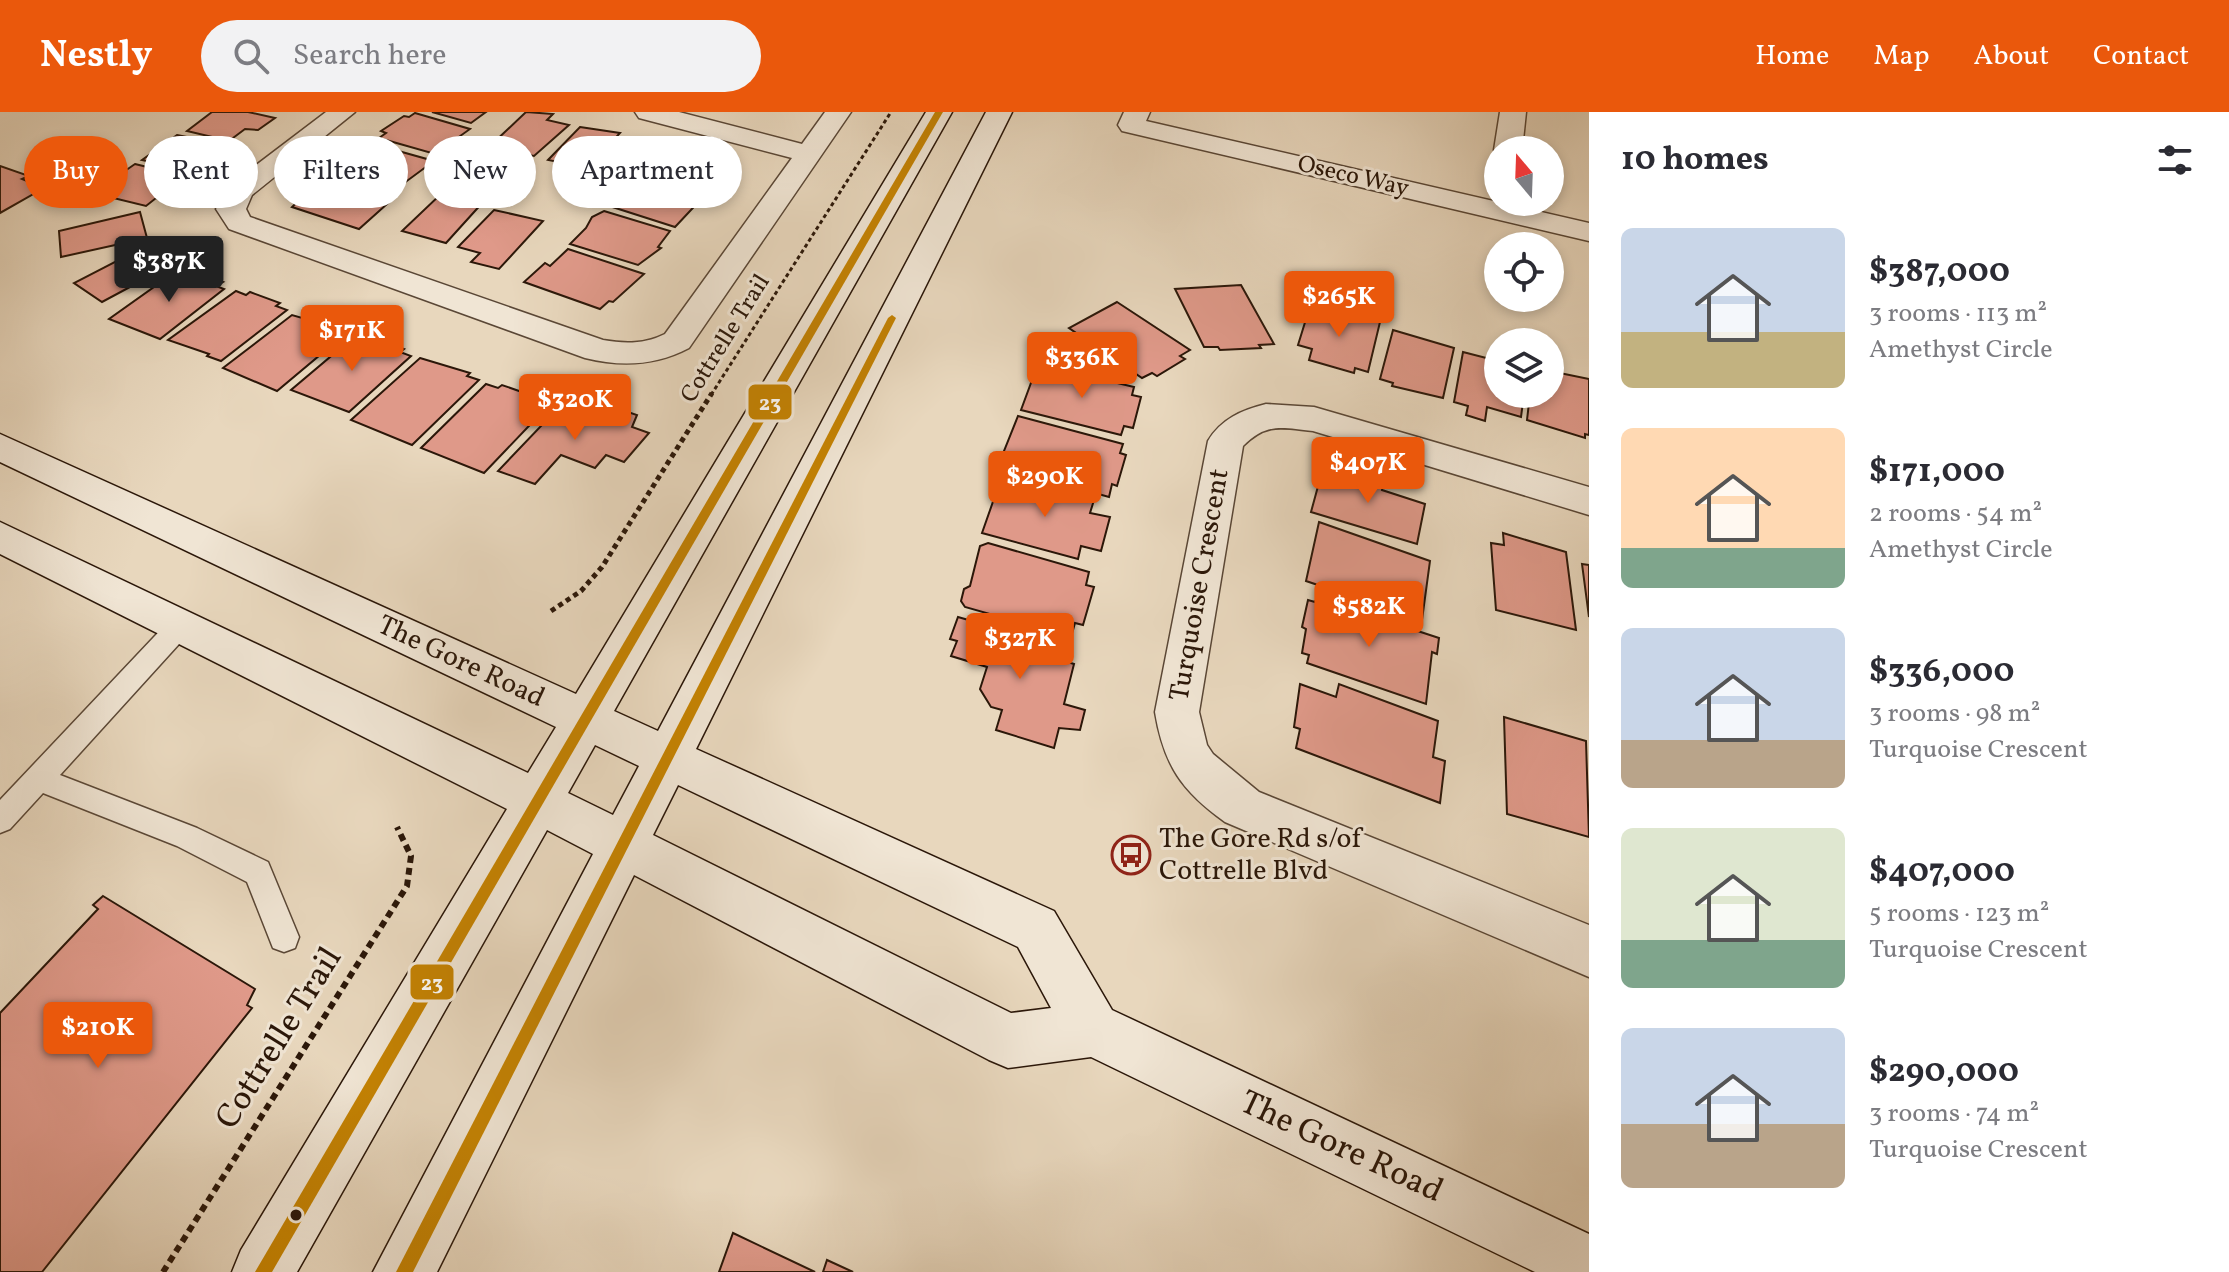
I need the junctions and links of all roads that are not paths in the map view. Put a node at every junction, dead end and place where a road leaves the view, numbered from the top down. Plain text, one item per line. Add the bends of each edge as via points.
1 (342, 112) edge
2 (648, 112) edge
3 (838, 112) edge
4 (939, 112) edge
5 (999, 112) edge
6 (1137, 112) edge
7 (1513, 112) edge
8 (1510, 136) edge
9 (809, 154) junction
10 (1484, 203) edge
11 (1532, 216) edge
12 (1589, 232) edge
13 (0, 447) edge
14 (1589, 501) edge
15 (0, 537) edge
16 (180, 626) junction
17 (584, 719) junction
18 (668, 758) junction
19 (38, 779) junction
20 (538, 801) junction
21 (0, 820) edge
22 (623, 846) junction
23 (284, 937) dead end
24 (1589, 951) edge
25 (1093, 1029) junction
26 (1589, 1266) edge
27 (263, 1272) edge
28 (404, 1272) edge

1 - 9 main road via 240,191 231,209 239,223 597,350 624,355 677,341
2 - 9 main road
3 - 9 main road
4 - 17 main road
5 - 18 main road
6 - 10 main road, Oseco Way via 1131,125
7 - 8 main road
11 - 12 main road, Oseco Way
13 - 17 main road, The Gore Road
14 - 24 main road, Turquoise Crescent via 1314,419 1270,415 1245,422 1226,441 1177,712 1182,747 1204,780 1242,807
15 - 16 main road
16 - 19 lane
16 - 20 main road
17 - 18 main road, The Gore Road
17 - 20 main road
18 - 22 main road
18 - 25 main road, The Gore Road via 1036,929
19 - 21 lane
19 - 23 lane via 187,837 258,872
20 - 22 main road
20 - 27 main road
22 - 25 main road via 1008,1041
22 - 28 main road
25 - 26 main road, The Gore Road

